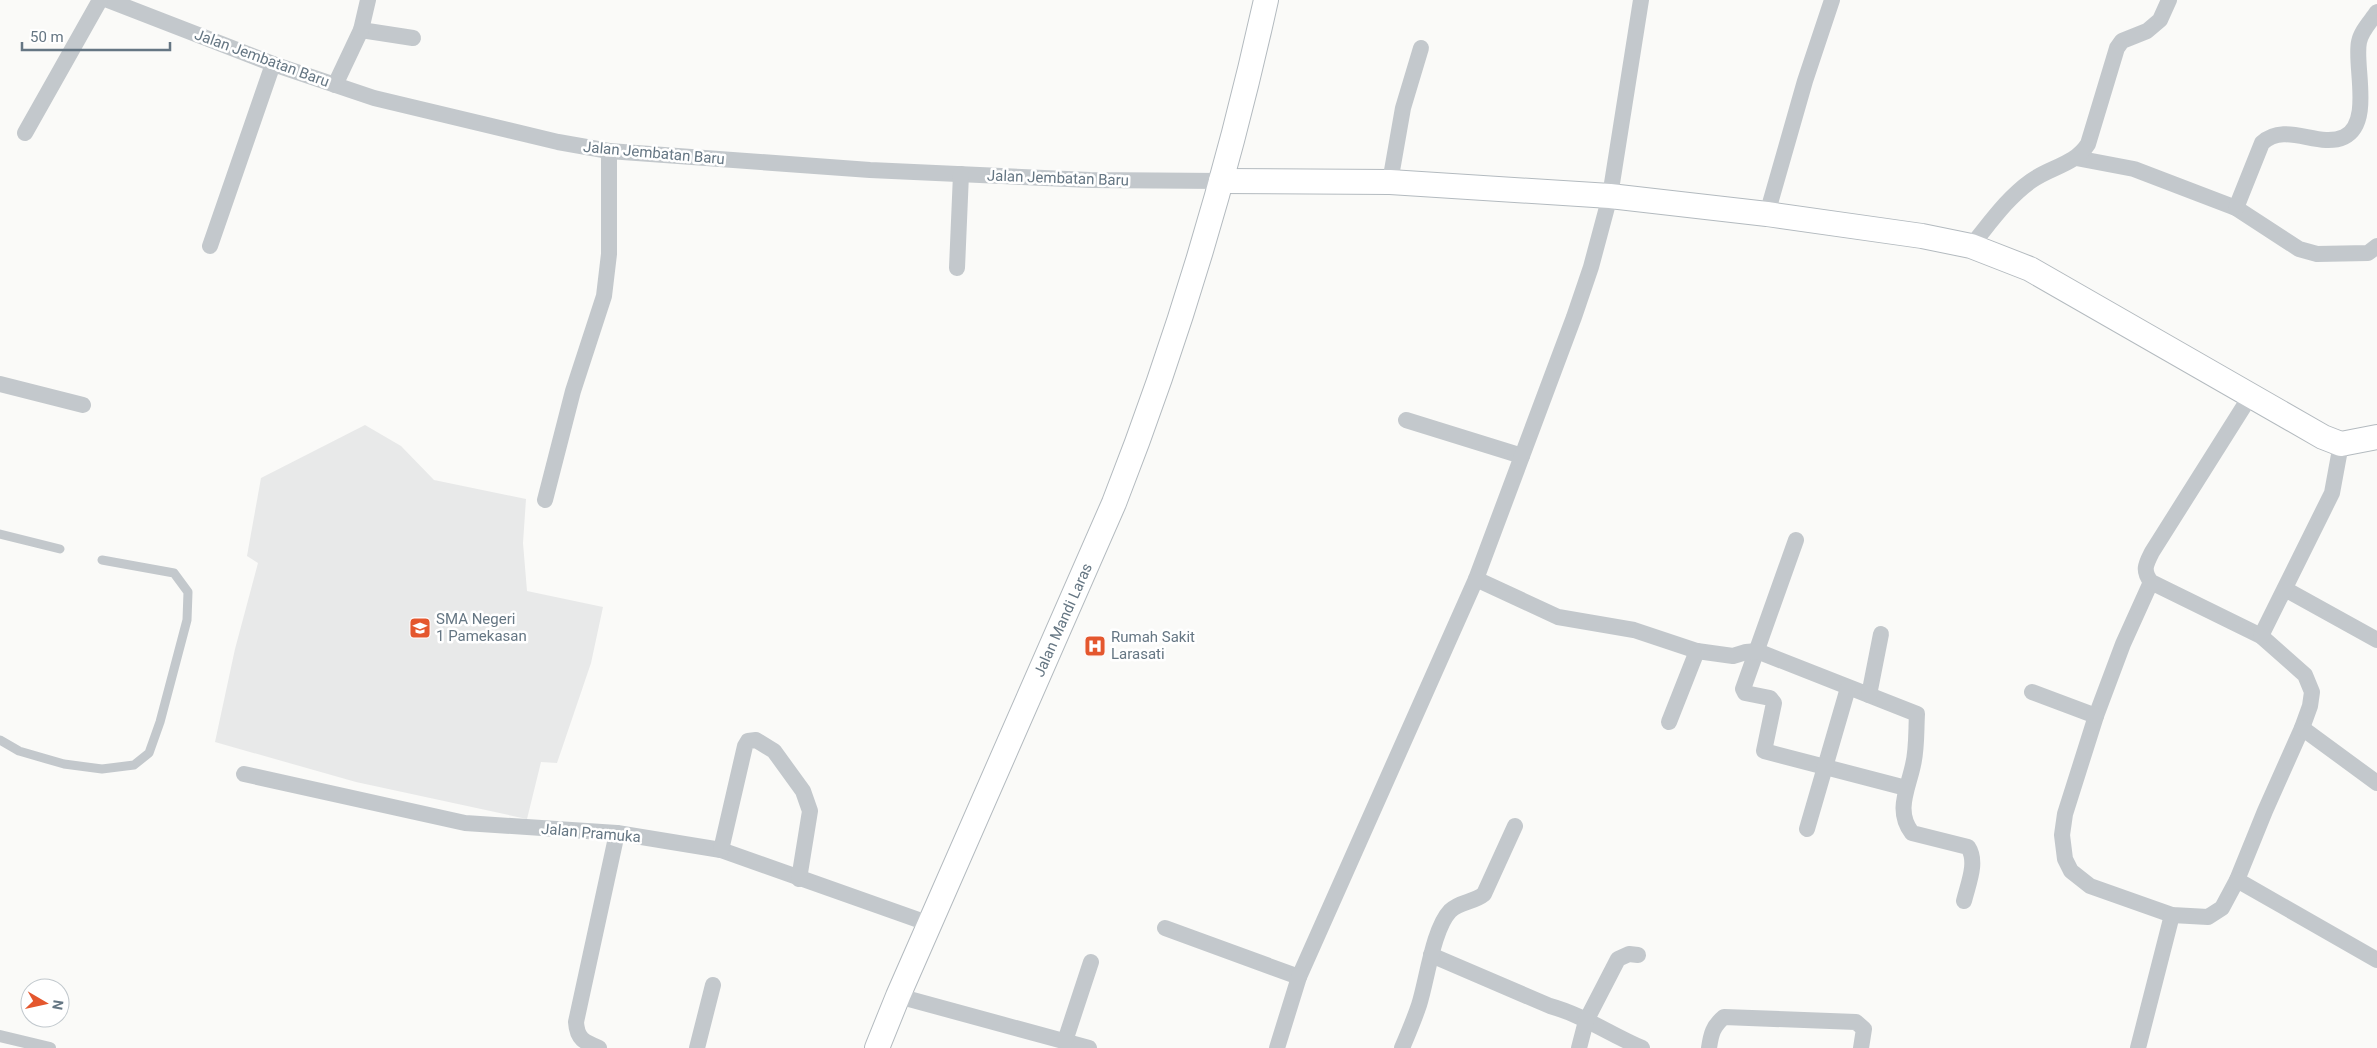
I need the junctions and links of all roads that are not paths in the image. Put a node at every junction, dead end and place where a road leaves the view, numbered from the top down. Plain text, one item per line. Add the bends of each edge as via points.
1 (109, 0) edge
2 (368, 0) edge
3 (1266, 0) edge
4 (1641, 0) edge
5 (1832, 0) edge
6 (2169, 0) edge
7 (2377, 12) edge
8 (361, 30) junction
9 (413, 38) dead end
10 (1420, 48) dead end
11 (273, 64) junction
12 (335, 85) junction
13 (25, 133) dead end
14 (609, 150) junction
15 (2076, 158) junction
16 (960, 174) junction
17 (1221, 181) junction
18 (1390, 182) junction
19 (1610, 196) junction
20 (2236, 208) junction
21 (1767, 214) junction
22 (210, 246) dead end
23 (1972, 246) junction
24 (2377, 246) edge
25 (957, 268) dead end
26 (0, 384) edge
27 (2251, 395) junction
28 (83, 405) dead end
29 (1406, 420) dead end
30 (2377, 437) edge
31 (2341, 444) junction
32 (1522, 456) junction
33 (547, 496) dead end
34 (0, 534) edge
35 (1796, 540) dead end
36 (60, 549) dead end
37 (102, 560) dead end
38 (1476, 579) junction
39 (2151, 582) junction
40 (2285, 589) junction
41 (1881, 634) dead end
42 (2261, 636) junction
43 (2377, 640) edge
44 (1697, 651) junction
45 (1757, 651) junction
46 (1848, 688) junction
47 (2032, 692) dead end
48 (1868, 695) junction
49 (2096, 716) junction
50 (1669, 722) dead end
51 (2302, 728) junction
52 (0, 740) edge
53 (1824, 766) junction
54 (244, 774) dead end
55 (2377, 783) edge
56 (1906, 788) junction
57 (1515, 826) dead end
58 (1807, 829) dead end
59 (616, 833) junction
60 (721, 850) junction
61 (799, 879) junction
62 (2237, 880) junction
63 (1964, 901) dead end
64 (2172, 914) junction
65 (930, 924) junction
66 (1165, 928) dead end
67 (1431, 955) junction
68 (1638, 955) dead end
69 (2376, 958) edge
70 (1091, 962) dead end
71 (1300, 977) junction
72 (713, 985) dead end
73 (898, 996) junction
74 (1586, 1021) junction
75 (0, 1036) edge
76 (1064, 1041) junction
77 (50, 1048) edge
78 (599, 1048) edge
79 (697, 1048) edge
80 (878, 1048) edge
81 (1089, 1048) edge
82 (1277, 1048) edge
83 (1402, 1048) edge
84 (1579, 1048) edge
85 (1642, 1048) edge
86 (1709, 1048) edge
87 (1861, 1048) edge
88 (2138, 1048) edge

1 - 11 street, Jalan Jembatan Baru
1 - 13 street
2 - 8 street
3 - 17 main road, Jalan Mandi Laras
4 - 19 street
5 - 21 street
6 - 15 street via 2160,20 2147,31 2122,41 2117,48 2088,144
7 - 20 street via 2359,42 2360,106 2355,123 2346,136 2336,140 2281,133 2270,136 2262,142
8 - 9 street
8 - 12 street
10 - 18 street via 1403,108
11 - 12 street, Jalan Jembatan Baru
11 - 22 street
12 - 14 street, Jalan Jembatan Baru via 496,129
14 - 16 street, Jalan Jembatan Baru
14 - 33 street via 609,254 604,296 573,392
15 - 20 street via 2134,169
15 - 23 street via 2032,180 2011,196
16 - 17 street, Jalan Jembatan Baru via 1090,180
16 - 25 street
17 - 18 main road
17 - 65 main road, Jalan Mandi Laras via 1182,317 1114,503
18 - 19 main road
19 - 21 main road
19 - 32 street via 1591,267
20 - 24 street via 2300,249 2317,254 2368,253
21 - 23 main road
23 - 27 main road via 2030,269
26 - 28 street
27 - 31 main road via 2322,437
27 - 39 street via 2152,552 2145,566
29 - 32 street
30 - 31 main road
31 - 40 street via 2332,493
32 - 38 street
34 - 36 lane
35 - 45 street
37 - 52 lane via 174,573 188,592 187,620 160,722 148,753 134,765 102,769 64,764 19,751
38 - 44 street via 1558,617 1634,630
38 - 71 street
39 - 42 street
39 - 49 street
40 - 42 street
40 - 43 street
41 - 48 street
42 - 51 street via 2305,675 2312,692
44 - 45 street via 1733,656
44 - 50 street
45 - 46 street
45 - 53 street via 1743,689 1745,694 1770,698 1774,703 1764,751
46 - 48 street
46 - 53 street
47 - 49 street
48 - 56 street via 1917,714 1915,753
49 - 64 street via 2065,814 2062,835 2066,859 2071,871 2090,886
51 - 55 street
51 - 62 street
53 - 56 street
53 - 58 street
54 - 59 street, Jalan Pramuka via 464,823
56 - 63 street via 1904,815 1912,833 1968,847 1973,854
57 - 67 street via 1484,894 1475,901 1459,904 1450,910
59 - 60 street, Jalan Pramuka
59 - 78 street via 576,1022 576,1032 583,1042
60 - 61 street, Jalan Pramuka
60 - 61 street via 745,746 748,741 756,740 774,751 803,791 810,811
61 - 65 street, Jalan Pramuka
62 - 64 street via 2222,908 2208,917
62 - 69 street
64 - 88 street
65 - 73 main road, Jalan Mandi Laras
66 - 71 street
67 - 74 street
67 - 83 street via 1419,1005
68 - 74 street via 1629,954 1618,959
70 - 76 street
71 - 82 street
72 - 79 street
73 - 76 street
73 - 80 main road, Jalan Mandi Laras
74 - 84 street
74 - 85 street
75 - 77 street
76 - 81 street
86 - 87 street via 1711,1033 1724,1017 1856,1022 1864,1029

